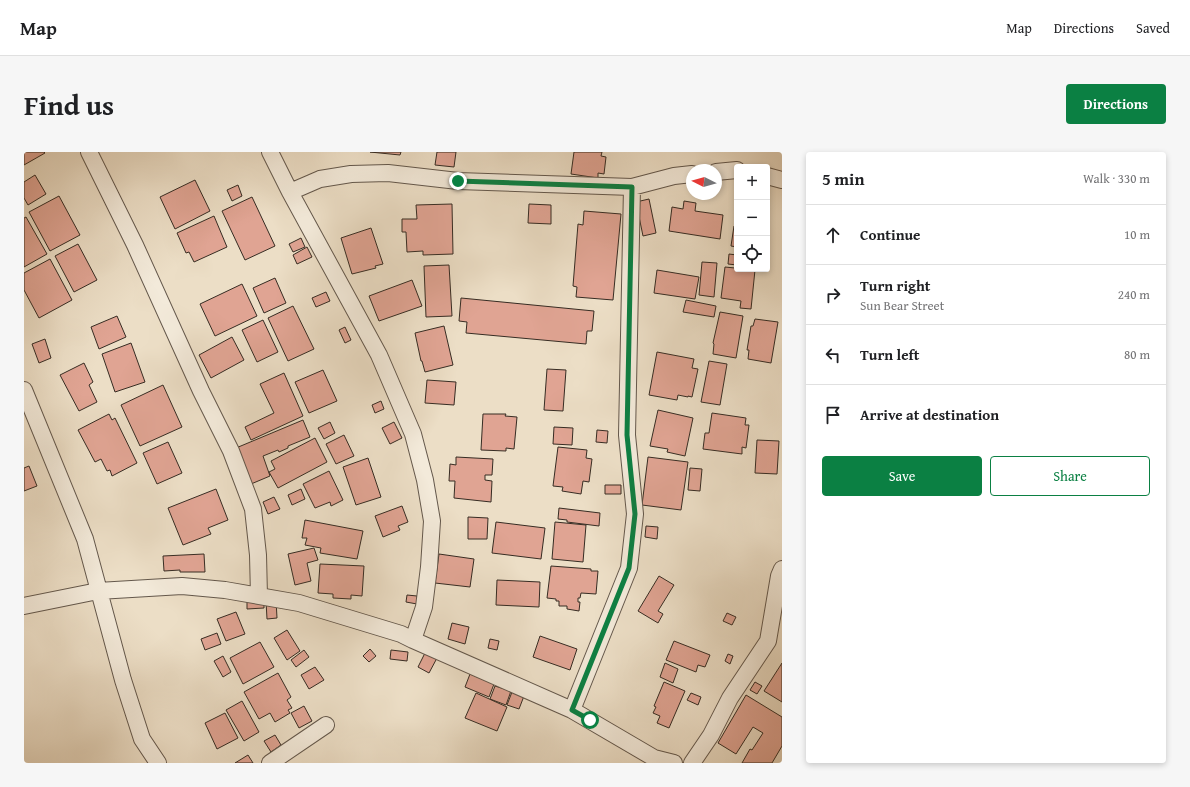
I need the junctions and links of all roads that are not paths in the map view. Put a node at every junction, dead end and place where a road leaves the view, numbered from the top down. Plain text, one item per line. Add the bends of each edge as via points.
1 (89, 152) edge
2 (270, 152) edge
3 (734, 170) edge
4 (722, 171) edge
5 (686, 175) edge
6 (770, 177) edge
7 (782, 180) edge
8 (632, 187) junction
9 (290, 192) junction
10 (24, 390) edge
11 (782, 569) edge
12 (98, 591) junction
13 (259, 596) junction
14 (24, 606) edge
15 (413, 640) junction
16 (572, 710) junction
17 (326, 725) dead end
18 (158, 763) edge
19 (270, 763) edge
20 (674, 763) edge
21 (692, 763) edge

1 - 13 street via 231,451 253,509
2 - 9 street
3 - 4 street
5 - 8 street
6 - 7 street
8 - 9 street via 458,181 388,173 351,174 320,179
8 - 16 street via 627,435 635,514 629,568
9 - 15 street via 379,355 413,434 432,521 424,607
10 - 12 street via 85,539
11 - 21 street via 768,641 730,698 711,735
12 - 13 street via 182,586
12 - 14 street
12 - 18 street via 142,738
13 - 15 street via 299,603 401,634
15 - 16 street
16 - 20 street via 654,758
17 - 19 street

